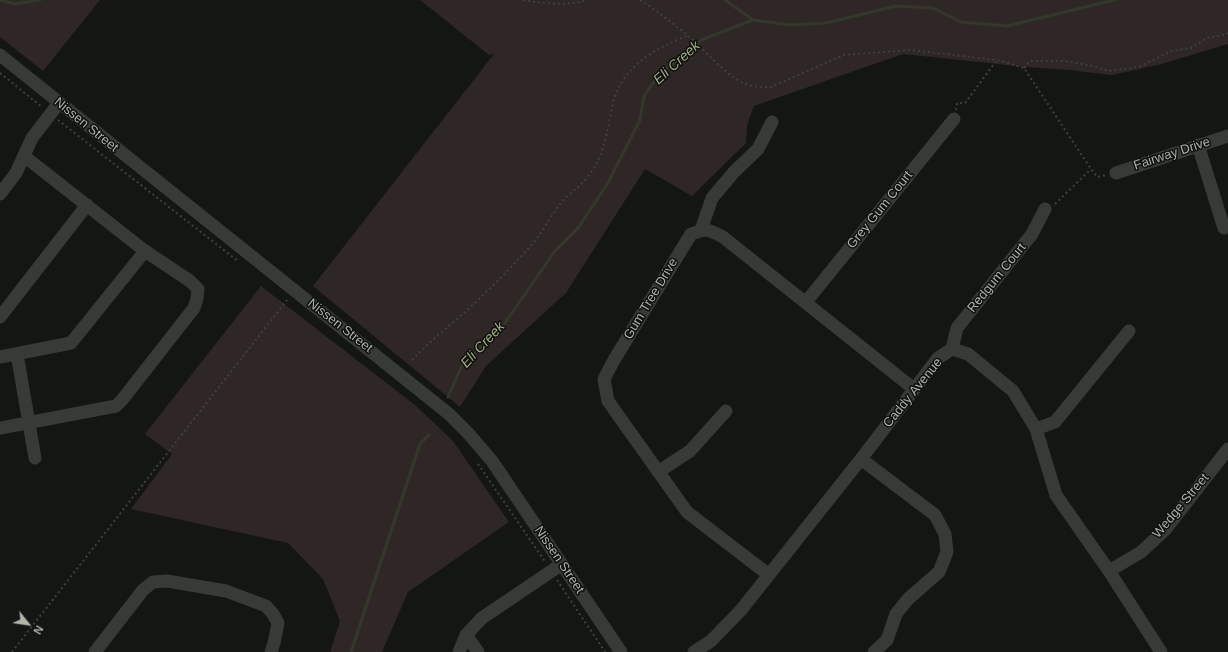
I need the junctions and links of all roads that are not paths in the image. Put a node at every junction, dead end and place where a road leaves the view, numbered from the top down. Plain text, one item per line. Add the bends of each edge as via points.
1 (0, 55) edge
2 (59, 103) junction
3 (954, 119) road end
4 (772, 122) dead end
5 (1228, 136) edge
6 (1198, 145) junction
7 (24, 156) junction
8 (1116, 173) road end
9 (0, 194) edge
10 (87, 205) junction
11 (1045, 209) road end
12 (1224, 228) dead end
13 (701, 230) junction
14 (145, 251) junction
15 (806, 302) junction
16 (0, 317) edge
17 (1129, 330) dead end
18 (952, 349) junction
19 (17, 354) junction
20 (0, 357) edge
21 (914, 389) junction
22 (726, 411) dead end
23 (30, 422) junction
24 (0, 428) edge
25 (1036, 429) junction
26 (1228, 449) edge
27 (35, 458) dead end
28 (861, 459) junction
29 (658, 472) junction
30 (562, 564) junction
31 (1108, 571) junction
32 (769, 575) junction
33 (466, 635) junction
34 (95, 652) edge
35 (271, 652) edge
36 (459, 652) edge
37 (478, 652) edge
38 (621, 652) edge
39 (694, 652) edge
40 (874, 652) edge
41 (1161, 652) edge

1 - 2 street, Nissen Street
2 - 7 street via 32,138
2 - 30 street, Nissen Street via 449,414 492,461
3 - 15 street, Grey Gum Court
4 - 13 street via 758,149 712,198
5 - 6 street, Fairway Drive
6 - 8 street, Fairway Drive
6 - 12 street
7 - 9 street via 16,173
7 - 10 street
10 - 14 street
10 - 16 street
11 - 18 street, Redgum Court via 1032,234 957,328
13 - 15 street via 710,230 723,237
13 - 29 street, Gum Tree Drive via 691,234 604,379 608,400
14 - 19 street via 71,343
14 - 23 street via 198,289 194,308 116,406
15 - 21 street
17 - 25 street via 1055,422
18 - 21 street, Caddy Avenue via 938,358
18 - 25 street, Caddy Avenue via 968,354 1012,392
19 - 20 street
19 - 23 street
21 - 28 street, Caddy Avenue
22 - 29 street via 690,451
23 - 24 street
23 - 27 street
25 - 31 street, Caddy Avenue via 1056,495
26 - 31 street, Wedge Street via 1165,530 1141,552
28 - 32 street, Caddy Avenue
28 - 40 street via 936,515 945,534 947,552 939,572 908,599 896,614 886,640
29 - 32 street, Gum Tree Drive via 687,512
30 - 33 street via 482,618
30 - 38 street, Nissen Street
31 - 41 street, Caddy Avenue
32 - 39 street, Caddy Avenue via 741,610 710,641
33 - 36 street
33 - 37 street
34 - 35 street via 143,590 153,582 167,581 226,591 266,606 278,623

